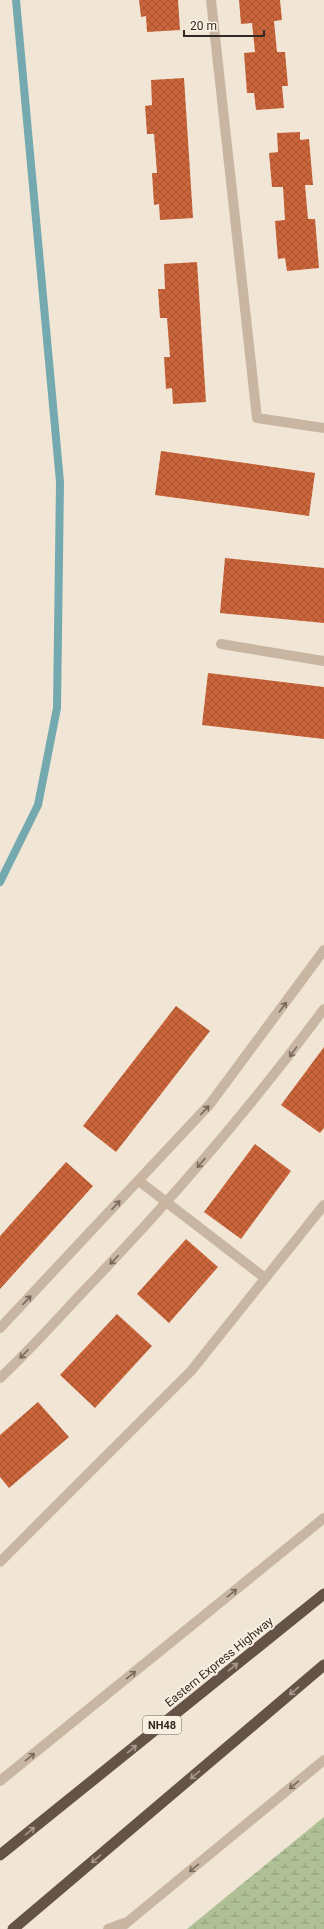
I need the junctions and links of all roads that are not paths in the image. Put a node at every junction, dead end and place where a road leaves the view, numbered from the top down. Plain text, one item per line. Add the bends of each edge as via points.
1 (212, 0) edge
2 (324, 428) edge
3 (221, 644) dead end
4 (324, 661) edge
5 (324, 950) edge
6 (324, 1009) edge
7 (138, 1181) junction
8 (166, 1202) junction
9 (324, 1205) edge
10 (265, 1278) junction
11 (0, 1328) edge
12 (0, 1378) edge
13 (324, 1518) edge
14 (0, 1562) edge
15 (324, 1594) edge
16 (324, 1665) edge
17 (324, 1760) edge
18 (0, 1781) edge
19 (0, 1855) edge
20 (131, 1919) junction
21 (13, 1929) edge
22 (108, 1929) edge
23 (119, 1929) edge

1 - 2 street via 257,418
3 - 4 street
7 -> 5 street via 210,1104
6 -> 8 street via 240,1119
7 - 8 street
11 -> 7 street
8 - 10 street
8 -> 12 street via 126,1248
9 - 10 street
10 - 14 street via 191,1371
18 -> 13 street
19 -> 15 highway, Eastern Express Highway / NH48
16 -> 21 highway
17 -> 20 street
20 - 22 street
20 - 23 street

